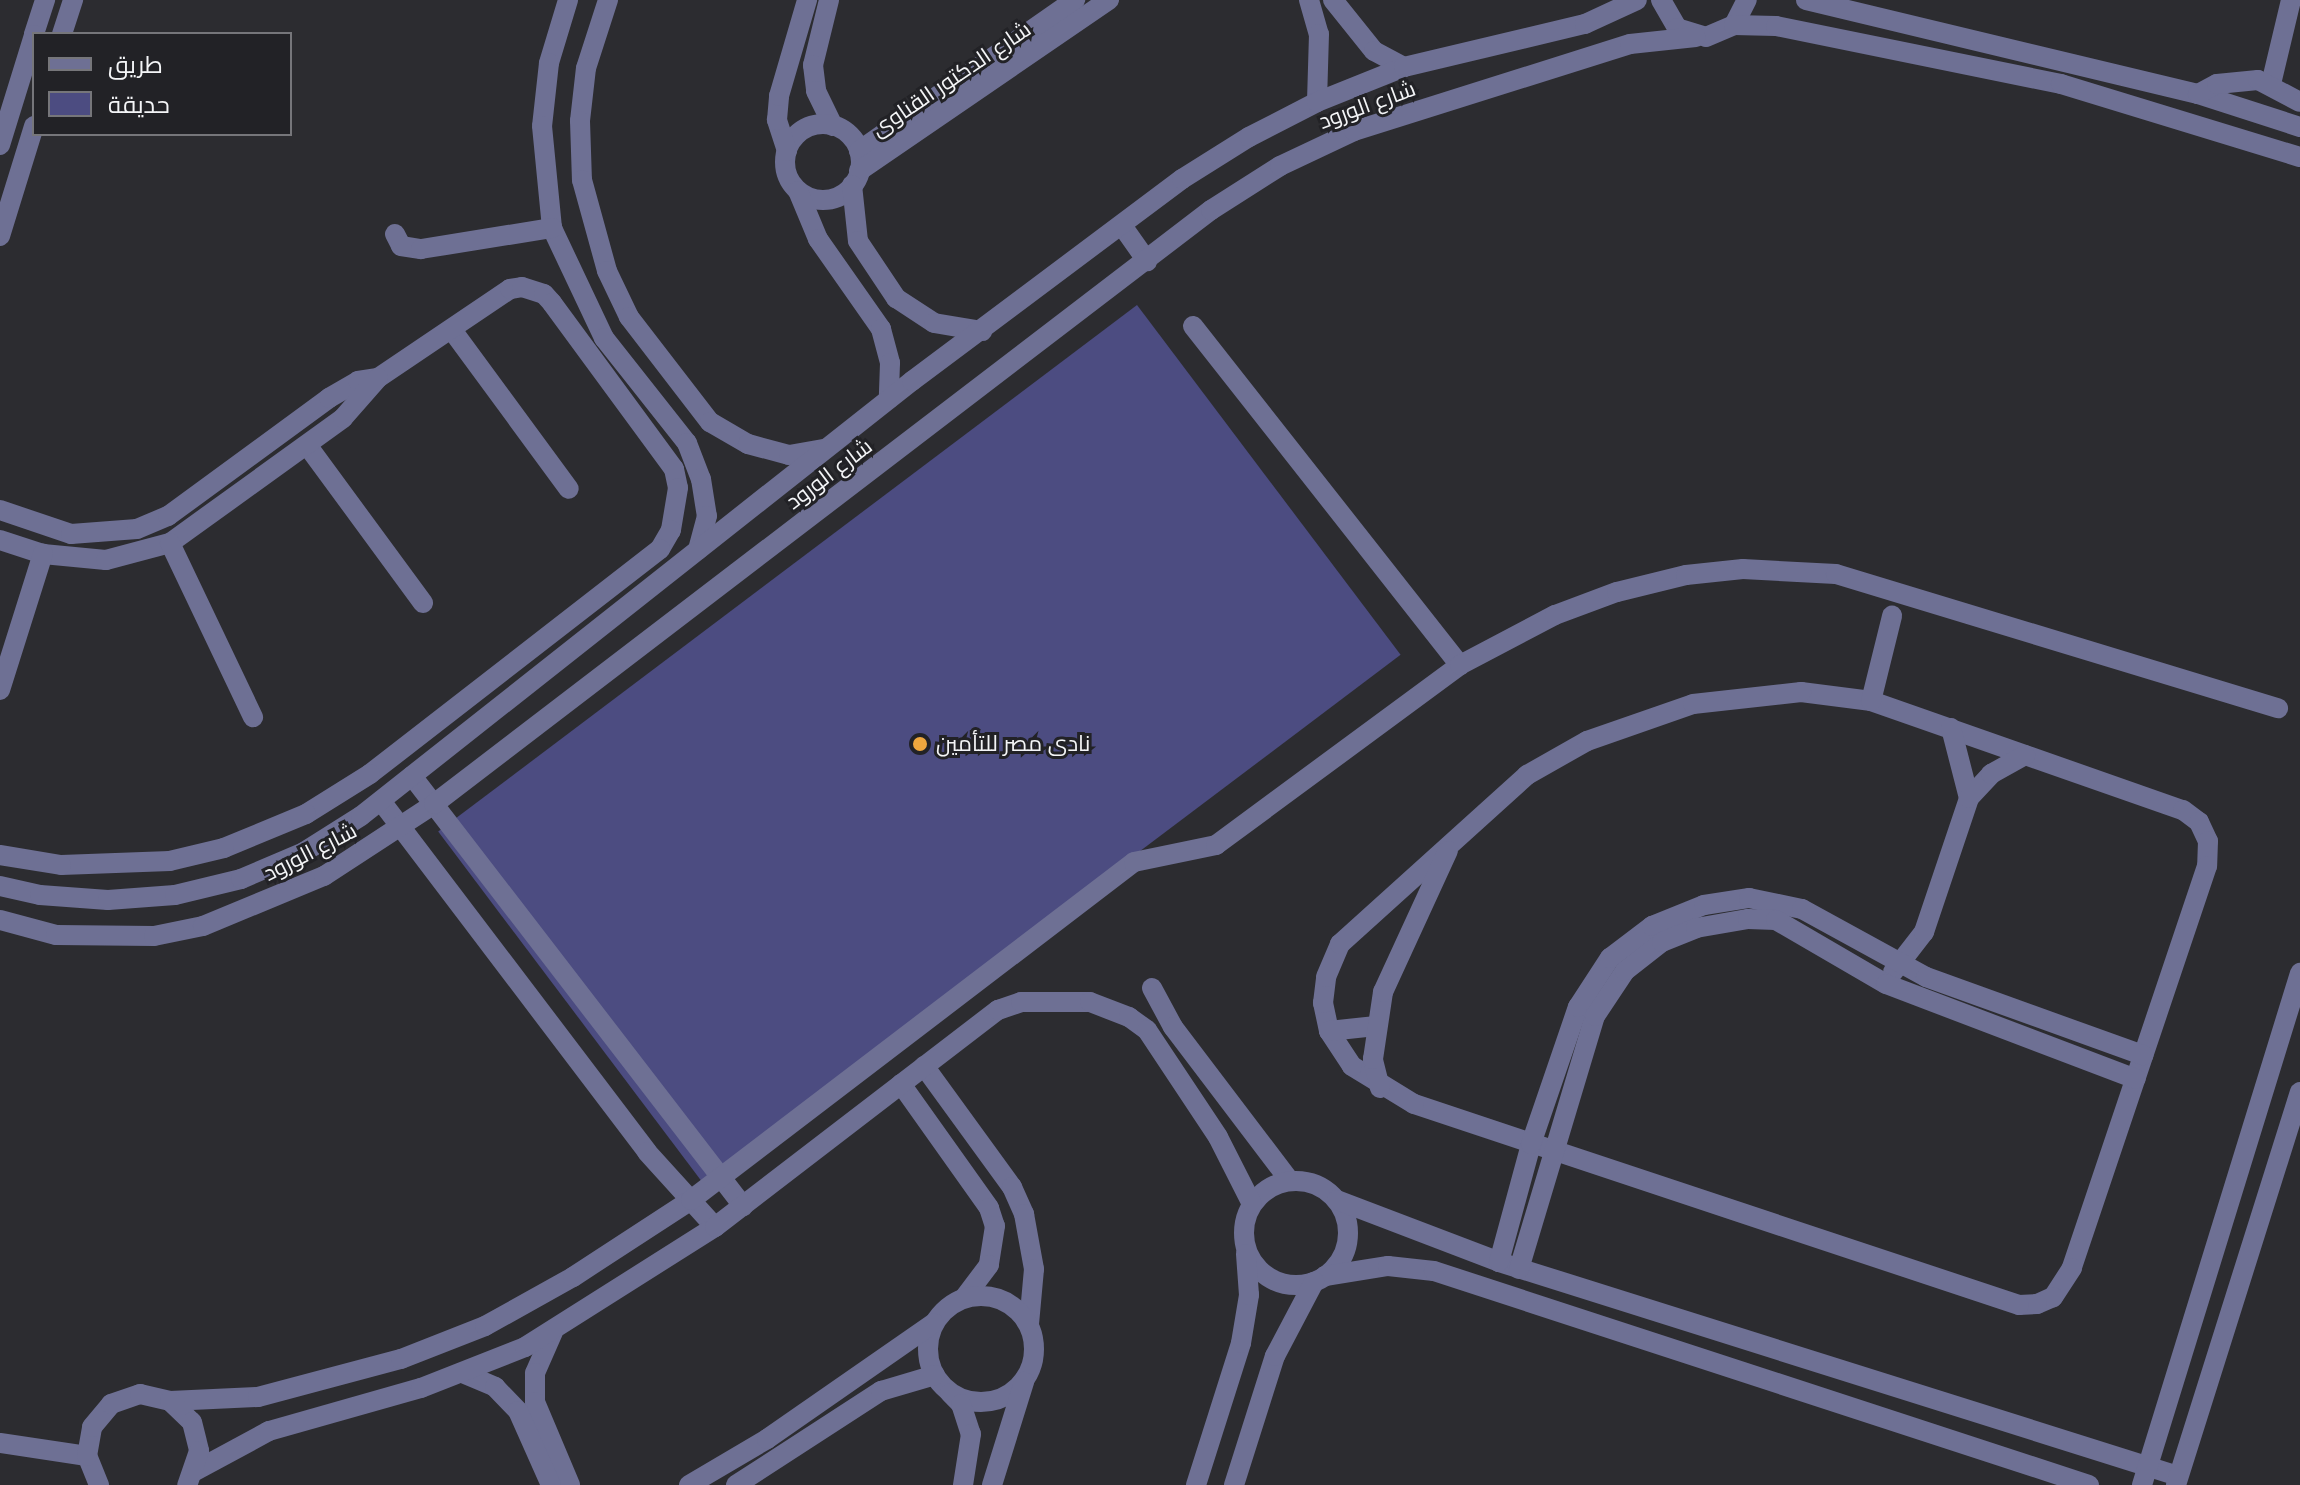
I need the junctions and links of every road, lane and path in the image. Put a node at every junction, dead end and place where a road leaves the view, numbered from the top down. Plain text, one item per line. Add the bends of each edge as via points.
1 (45, 0) edge
2 (73, 0) edge
3 (568, 0) edge
4 (608, 0) edge
5 (807, 0) edge
6 (829, 0) edge
7 (1075, 0) edge
8 (1109, 0) edge
9 (1309, 0) edge
10 (1333, 0) edge
11 (1637, 0) edge
12 (1661, 0) edge
13 (1747, 0) edge
14 (1806, 0) edge
15 (2291, 0) edge
16 (1734, 25) junction
17 (35, 32) edge
18 (63, 32) edge
19 (2300, 32) edge
20 (1696, 37) junction
21 (32, 41) edge
22 (1404, 67) junction
23 (2286, 93) edge
24 (2198, 94) junction
25 (1317, 102) junction
26 (4, 122) edge
27 (833, 126) junction
28 (2300, 127) edge
29 (32, 132) edge
30 (0, 145) edge
31 (787, 151) junction
32 (2300, 157) edge
33 (857, 169) junction
34 (798, 191) junction
35 (1123, 227) junction
36 (552, 228) junction
37 (395, 234) dead end
38 (0, 236) edge
39 (1147, 261) junction
40 (1193, 326) dead end
41 (452, 330) junction
42 (982, 331) junction
43 (378, 378) junction
44 (889, 399) junction
45 (307, 445) junction
46 (828, 448) junction
47 (219, 479) junction
48 (569, 489) dead end
49 (234, 499) junction
50 (0, 510) edge
51 (0, 540) edge
52 (170, 543) junction
53 (698, 550) junction
54 (43, 554) junction
55 (423, 603) dead end
56 (1892, 616) dead end
57 (1460, 665) junction
58 (0, 690) edge
59 (1871, 701) junction
60 (2278, 708) dead end
61 (253, 717) dead end
62 (1951, 728) junction
63 (2025, 755) junction
64 (412, 776) junction
65 (1969, 798) junction
66 (381, 801) junction
67 (434, 804) junction
68 (402, 828) junction
69 (1450, 847) junction
70 (0, 855) edge
71 (0, 886) edge
72 (1383, 902) junction
73 (0, 920) edge
74 (1410, 926) junction
75 (1924, 932) junction
76 (1897, 963) junction
77 (2300, 973) edge
78 (1926, 977) junction
79 (1886, 984) junction
80 (1152, 988) dead end
81 (1920, 998) junction
82 (1376, 1026) junction
83 (1329, 1031) junction
84 (2143, 1055) junction
85 (924, 1066) junction
86 (2136, 1079) junction
87 (901, 1084) junction
88 (1380, 1088) junction
89 (2300, 1092) edge
90 (1531, 1144) junction
91 (1553, 1151) junction
92 (720, 1177) junction
93 (1290, 1181) junction
94 (691, 1200) junction
95 (1337, 1200) junction
96 (1252, 1204) junction
97 (743, 1206) junction
98 (715, 1227) junction
99 (1245, 1247) junction
100 (1509, 1266) junction
101 (1320, 1279) junction
102 (964, 1298) junction
103 (934, 1323) junction
104 (1029, 1324) junction
105 (554, 1330) junction
106 (465, 1374) junction
107 (935, 1375) junction
108 (1025, 1380) junction
109 (950, 1393) junction
110 (170, 1401) junction
111 (0, 1443) edge
112 (87, 1456) junction
113 (2145, 1476) edge
114 (191, 1478) edge
115 (2177, 1481) edge
116 (99, 1485) edge
117 (551, 1485) edge
118 (570, 1485) edge
119 (689, 1485) edge
120 (736, 1485) edge
121 (963, 1485) edge
122 (992, 1485) edge
123 (1196, 1485) edge
124 (1234, 1485) edge
125 (2089, 1485) edge

1 - 17 street
2 - 18 street
3 - 36 street via 549,63 542,126
4 - 46 street via 586,68 580,121 582,180 607,271 629,317 710,422 748,444 789,455
5 - 31 street via 779,96 777,120
6 - 27 street via 813,65 816,91
7 - 33 street, شارع الدكتور القناوى
8 - 33 street, شارع الدكتور القناوى
9 - 25 street via 1319,34
10 - 22 street via 1374,51
11 - 22 street, شارع الورود via 1585,24
12 - 20 street via 1670,21
13 - 16 street
14 - 24 street
15 - 23 street
16 - 20 street, شارع الورود via 1716,36
16 - 32 street, شارع الورود via 1776,26 2061,84
19 - 23 street
20 - 39 street, شارع الورود via 1630,44 1354,131 1280,166 1211,210
21 - 26 street
22 - 25 street, شارع الورود
23 - 24 street via 2237,80
24 - 28 street
25 - 35 street, شارع الورود via 1182,179
26 - 30 street
27 - 31 street via 805,129
27 - 33 street via 849,135
29 - 38 street
31 - 34 street via 787,175
33 - 34 street via 830,199
33 - 42 street via 858,241 896,298 934,323
34 - 44 street via 818,239 881,329 890,363
35 - 39 street
35 - 42 street, شارع الورود
36 - 37 street via 421,249 401,246
36 - 53 street via 604,338 687,443 707,516
39 - 67 street, شارع الورود
40 - 57 street
41 - 43 street
41 - 48 street
41 - 70 street via 510,289 534,288 544,294 674,469 677,509 660,549 370,774 293,821 224,848 170,861 61,865
42 - 44 street, شارع الورود
43 - 45 street via 366,397
43 - 47 street via 358,381 329,398
44 - 46 street, شارع الورود
45 - 49 street
45 - 55 street
46 - 53 street, شارع الورود
47 - 49 street
47 - 50 street via 168,516 104,535 38,527
49 - 52 street
51 - 54 street
52 - 54 street via 106,560
52 - 61 street
53 - 64 street, شارع الورود
54 - 58 street
56 - 59 street
57 - 60 street via 1555,615 1617,592 1686,575 1793,569 1901,590
57 - 92 street via 1223,841 1202,850 1147,857 1122,870
59 - 62 street
59 - 69 street via 1801,692 1749,694 1636,721 1527,775
62 - 63 street
62 - 65 street
63 - 65 street via 1991,774
63 - 84 street via 2183,810 2199,822 2208,841 2207,866
64 - 66 street, شارع الورود
64 - 67 street
65 - 75 street
66 - 68 street
66 - 71 street, شارع الورود via 304,852 241,879 175,895 108,900
67 - 68 street, شارع الورود
67 - 92 street
68 - 73 street, شارع الورود via 324,876 203,926 104,939 56,935
68 - 94 street via 647,1152
69 - 72 street
69 - 74 street
72 - 74 street
72 - 83 street via 1340,944 1326,977 1323,1003
74 - 82 street
75 - 76 street
75 - 78 street
76 - 78 street
76 - 79 street
76 - 90 street via 1778,901 1729,899 1652,926 1610,958 1578,1007
77 - 113 street
78 - 81 street
78 - 84 street
79 - 81 street
79 - 91 street via 1796,927 1776,920 1728,921 1662,942 1625,971 1595,1016
80 - 93 street via 1173,1027
81 - 86 street
82 - 83 street
82 - 88 street via 1373,1059
83 - 88 street via 1343,1057
84 - 86 street
85 - 87 street
85 - 96 street via 998,1010 1021,1002 1066,999 1112,1009 1147,1030 1218,1137
85 - 104 street via 1012,1187 1024,1214 1034,1269
86 - 91 street via 2065,1284 2037,1304 2019,1305
87 - 97 street
87 - 102 street via 972,1182 995,1226 989,1265
88 - 90 street
89 - 115 street
90 - 91 street
90 - 100 street
91 - 100 street
92 - 94 street
92 - 97 street
93 - 95 street via 1316,1184
93 - 96 street via 1268,1188
94 - 98 street
94 - 110 street via 573,1277 439,1345 258,1397
95 - 100 street
95 - 101 street via 1347,1222 1347,1247
96 - 99 street via 1244,1225
97 - 98 street
98 - 105 street
99 - 101 street via 1250,1260 1272,1280 1285,1284
99 - 123 street via 1249,1295 1241,1343
100 - 113 street
101 - 124 street via 1279,1346
101 - 125 street via 1388,1266 1434,1271
102 - 103 street
102 - 104 street via 1002,1299
103 - 107 street via 928,1349
103 - 119 street via 767,1439
104 - 108 street via 1035,1348
105 - 106 street
105 - 118 street via 535,1373 535,1402
106 - 114 street via 269,1431
106 - 117 street via 495,1387 518,1411
107 - 109 street
107 - 120 street via 881,1391
108 - 109 street via 990,1401
108 - 122 street
109 - 121 street via 971,1434
110 - 112 street via 140,1394 111,1404 92,1427
110 - 114 street via 196,1431
111 - 112 street
112 - 116 street
113 - 115 street

